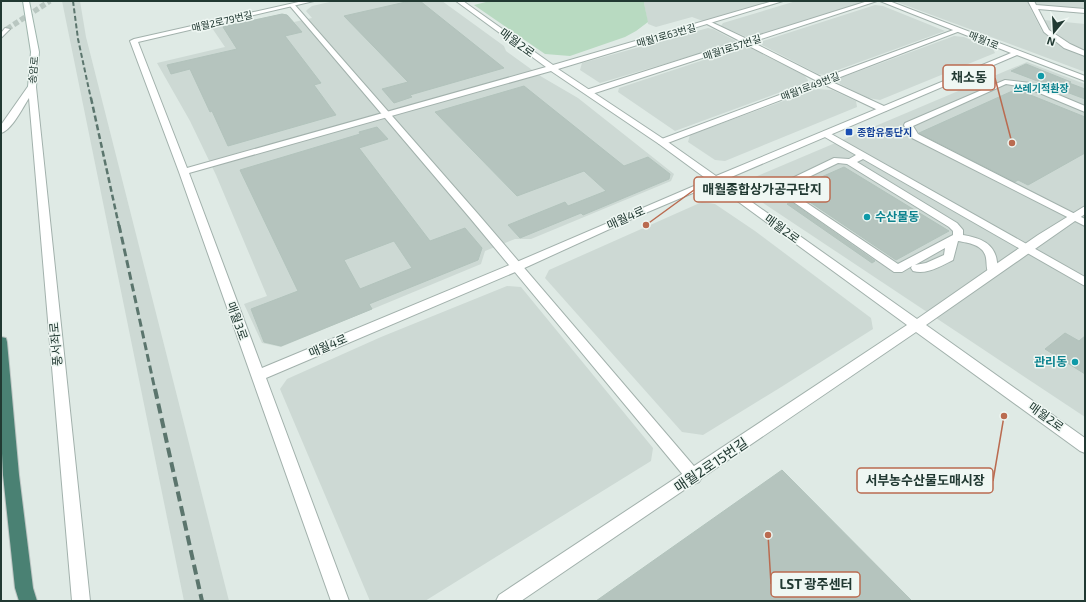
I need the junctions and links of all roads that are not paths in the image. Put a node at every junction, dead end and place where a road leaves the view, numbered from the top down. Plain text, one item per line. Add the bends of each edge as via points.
1 (26, 1) edge
2 (311, 1) edge
3 (459, 1) edge
4 (780, 1) edge
5 (874, 1) edge
6 (883, 1) edge
7 (1032, 4) edge
8 (292, 5) junction
9 (1085, 11) edge
10 (709, 22) junction
11 (7, 29) tunnel mouth
12 (958, 30) junction
13 (1, 36) edge
14 (134, 41) joint
15 (747, 42) junction
16 (1017, 53) junction
17 (1085, 54) edge
18 (552, 68) junction
19 (1085, 79) edge
20 (823, 81) junction
21 (32, 87) junction
22 (589, 92) junction
23 (883, 109) junction
24 (1085, 109) edge
25 (385, 114) junction
26 (1, 130) edge
27 (826, 134) junction
28 (662, 142) junction
29 (863, 155) junction
30 (850, 162) junction
31 (184, 172) junction
32 (716, 181) junction
33 (1085, 209) edge
34 (1073, 217) junction
35 (1085, 223) edge
36 (955, 239) junction
37 (1025, 248) junction
38 (516, 267) junction
39 (917, 268) dead end
40 (993, 271) junction
41 (1085, 282) edge
42 (916, 326) junction
43 (1, 342) edge
44 (257, 376) junction
45 (1085, 446) edge
46 (694, 477) junction
47 (28, 601) edge
48 (81, 601) edge
49 (340, 601) edge
50 (505, 601) edge

1 - 21 street, 송암로 via 35,52
2 - 8 street, 매월2로79번길
3 - 18 street, 매월2로
4 - 10 street, 매월1로63번길
5 - 15 street, 매월1로57번길
6 - 12 street, 매월1로
7 - 9 street
7 - 17 street via 1046,32
8 - 14 street, 매월2로79번길
8 - 25 street
10 - 15 street
10 - 18 street, 매월1로63번길
11 - 13 street
12 - 16 street, 매월1로
12 - 20 street, 매월1로49번길
14 - 31 street, 매월3로
15 - 20 street
15 - 22 street, 매월1로57번길
16 - 19 street, 매월1로
16 - 23 street, 매월4로
18 - 22 street, 매월2로
18 - 25 street, 매월1로63번길
20 - 23 street
20 - 28 street, 매월1로49번길
21 - 26 street, 송암로
21 - 48 street, 풍서좌로
22 - 28 street, 매월2로
23 - 27 street, 매월4로
24 - 34 street via 1027,85 1005,82 908,125 915,136
25 - 31 street, 매월1로63번길
25 - 38 street
27 - 29 street
27 - 32 street, 매월4로
28 - 32 street, 매월2로
29 - 30 street
29 - 37 street
30 - 36 street via 953,225 960,233
30 - 36 street via 837,160 787,184 784,186 784,192 898,269
31 - 44 street, 매월3로
32 - 38 street, 매월4로
32 - 42 street, 매월2로
33 - 34 street, 매월2로15번길
34 - 35 street
34 - 37 street, 매월2로15번길
36 - 39 street via 949,257 928,267
36 - 40 street via 979,242 987,248 991,254
37 - 40 street, 매월2로15번길
37 - 41 street
38 - 44 street, 매월4로
38 - 46 street
40 - 42 street, 매월2로15번길
42 - 45 street, 매월2로
42 - 46 street, 매월2로15번길
43 - 47 highway via 11,475 24,588
44 - 49 street, 매월3로
46 - 50 street, 매월2로15번길

